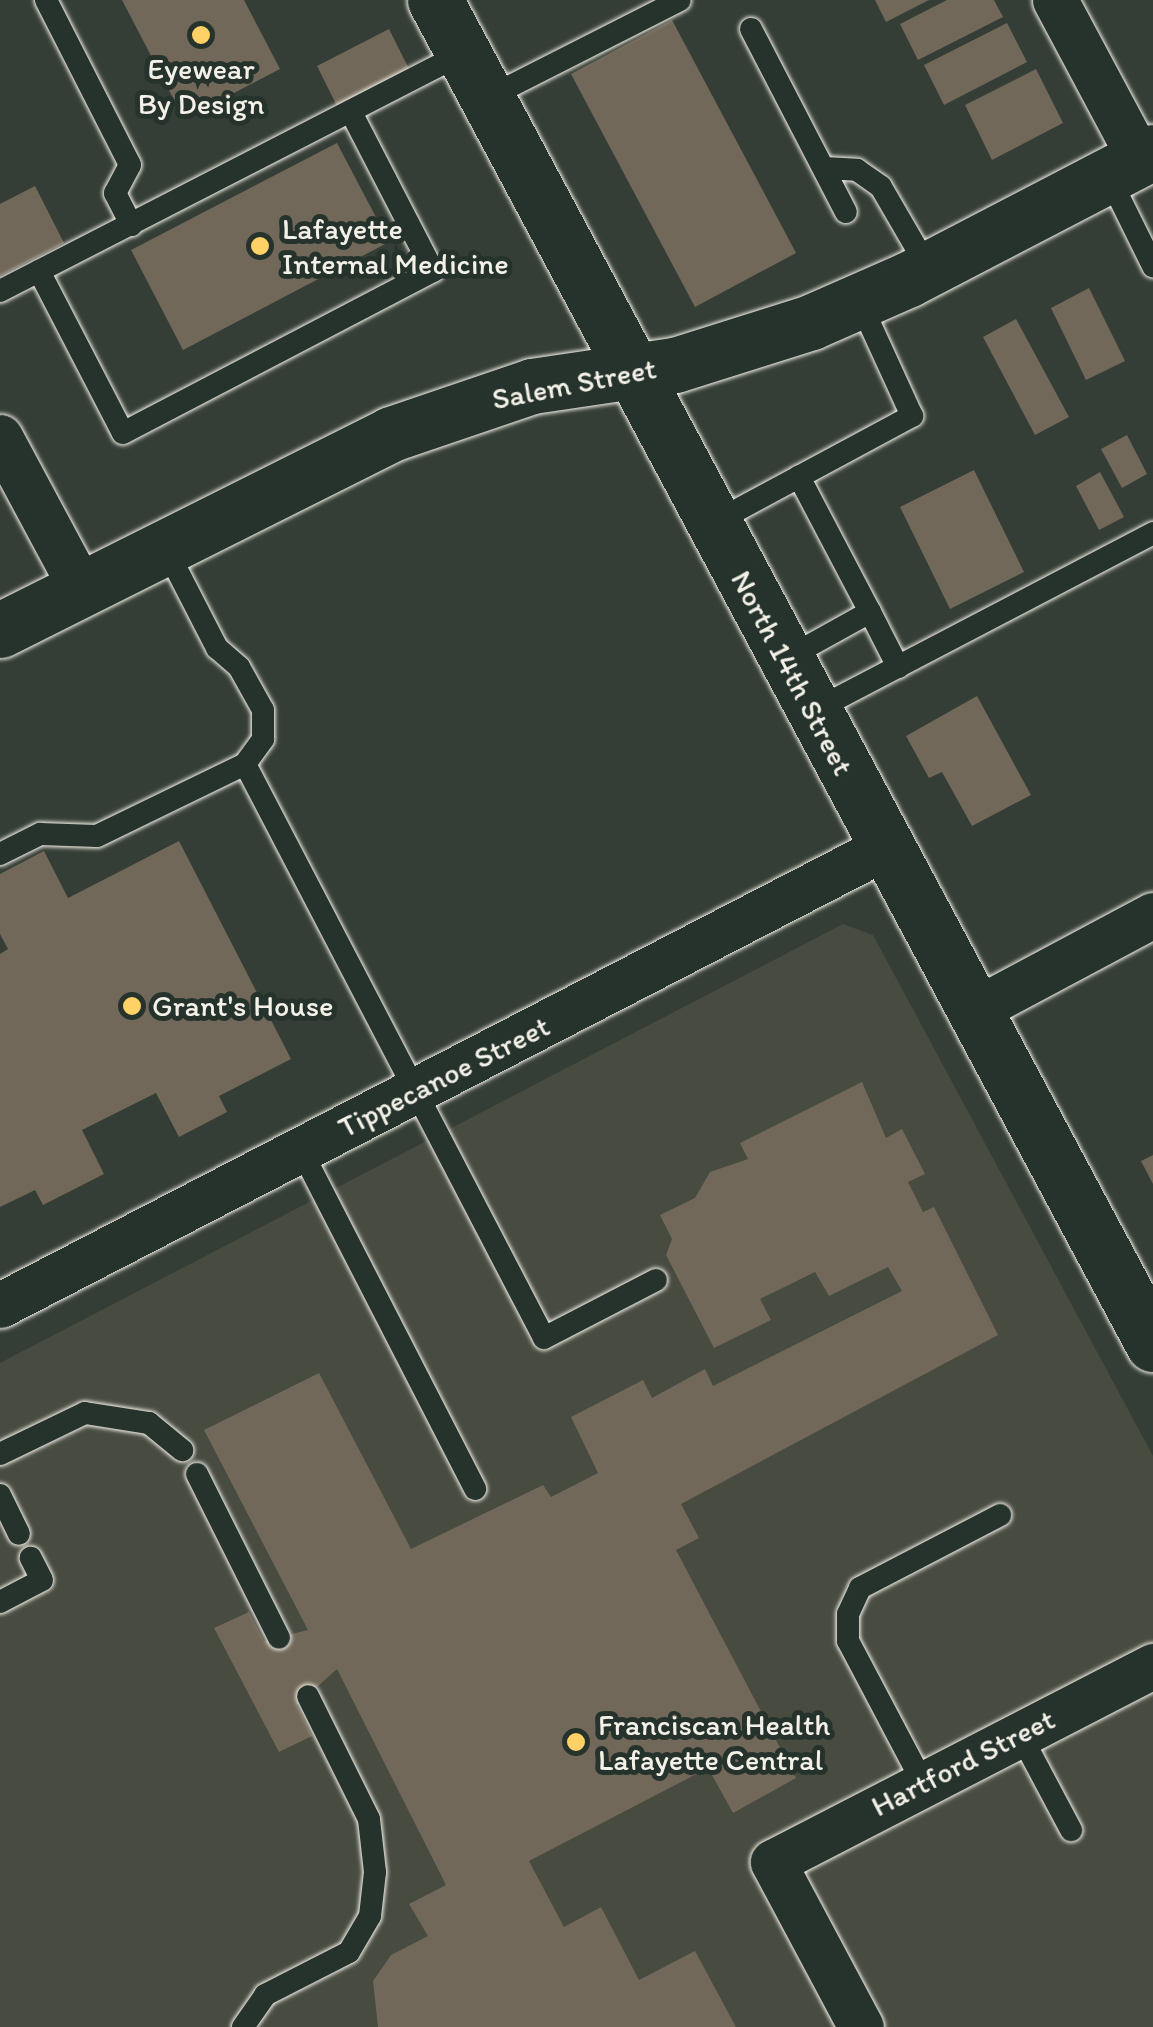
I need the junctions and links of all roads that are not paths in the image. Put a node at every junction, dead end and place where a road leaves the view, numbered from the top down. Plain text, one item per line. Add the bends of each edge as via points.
1 (46, 0) edge
2 (434, 0) edge
3 (680, 0) edge
4 (1054, 0) edge
5 (750, 29) dead end
6 (474, 76) junction
7 (351, 112) junction
8 (1134, 162) edge
9 (824, 168) junction
10 (846, 212) dead end
11 (131, 225) junction
12 (1153, 266) edge
13 (928, 268) junction
14 (39, 272) junction
15 (0, 292) edge
16 (858, 300) junction
17 (631, 374) junction
18 (0, 437) edge
19 (799, 476) junction
20 (712, 524) junction
21 (1153, 534) edge
22 (165, 547) junction
23 (81, 588) junction
24 (870, 612) junction
25 (0, 630) edge
26 (784, 660) junction
27 (898, 667) junction
28 (812, 711) junction
29 (245, 764) junction
30 (886, 847) junction
31 (0, 854) edge
32 (1153, 915) edge
33 (973, 1011) junction
34 (416, 1093) junction
35 (301, 1150) junction
36 (656, 1280) dead end
37 (0, 1305) edge
38 (1146, 1312) edge
39 (182, 1450) dead end
40 (0, 1454) edge
41 (197, 1474) dead end
42 (476, 1488) dead end
43 (0, 1495) edge
44 (1000, 1516) dead end
45 (19, 1534) dead end
46 (31, 1558) dead end
47 (0, 1602) edge
48 (279, 1638) dead end
49 (1153, 1666) edge
50 (308, 1696) dead end
51 (1020, 1734) junction
52 (923, 1783) junction
53 (1071, 1830) dead end
54 (243, 2027) edge
55 (861, 2027) edge

1 - 11 lane via 130,165 114,193
2 - 6 street, North 14th Street
3 - 6 lane
4 - 8 street
5 - 9 lane
6 - 7 lane
6 - 17 street, North 14th Street
7 - 11 lane
7 - 14 lane via 434,271 123,433
8 - 12 lane
8 - 13 street, Salem Street
9 - 10 lane
9 - 13 lane via 857,170 882,187
11 - 14 lane
13 - 16 street, Salem Street
14 - 15 lane
16 - 17 street, Salem Street via 751,342
16 - 19 lane via 912,416
17 - 20 street, North 14th Street
17 - 22 street, Salem Street via 532,386 409,427
18 - 23 street
19 - 20 lane
19 - 24 lane
20 - 26 street, North 14th Street
21 - 27 lane
22 - 23 street, Salem Street
22 - 29 lane via 217,648 239,667 263,710 263,739
23 - 25 street, Salem Street
24 - 26 lane
24 - 27 lane
26 - 28 street, North 14th Street
27 - 28 lane
28 - 30 street, North 14th Street
29 - 31 lane via 97,836 40,834
29 - 34 lane
30 - 33 street, North 14th Street
30 - 34 street, Tippecanoe Street
32 - 33 street
33 - 38 street, North 14th Street
34 - 35 street, Tippecanoe Street
34 - 36 lane via 544,1338
35 - 37 street, Tippecanoe Street
35 - 42 lane
39 - 40 lane via 149,1423 85,1413
41 - 48 lane
43 - 45 lane
44 - 52 lane via 860,1588 848,1614 848,1641
46 - 47 lane via 42,1580
49 - 51 street, Hartford Street
50 - 54 lane via 369,1819 375,1872 370,1916 349,1952 265,1996
51 - 52 street, Hartford Street
51 - 53 lane
52 - 55 street, Hartford Street via 773,1862

